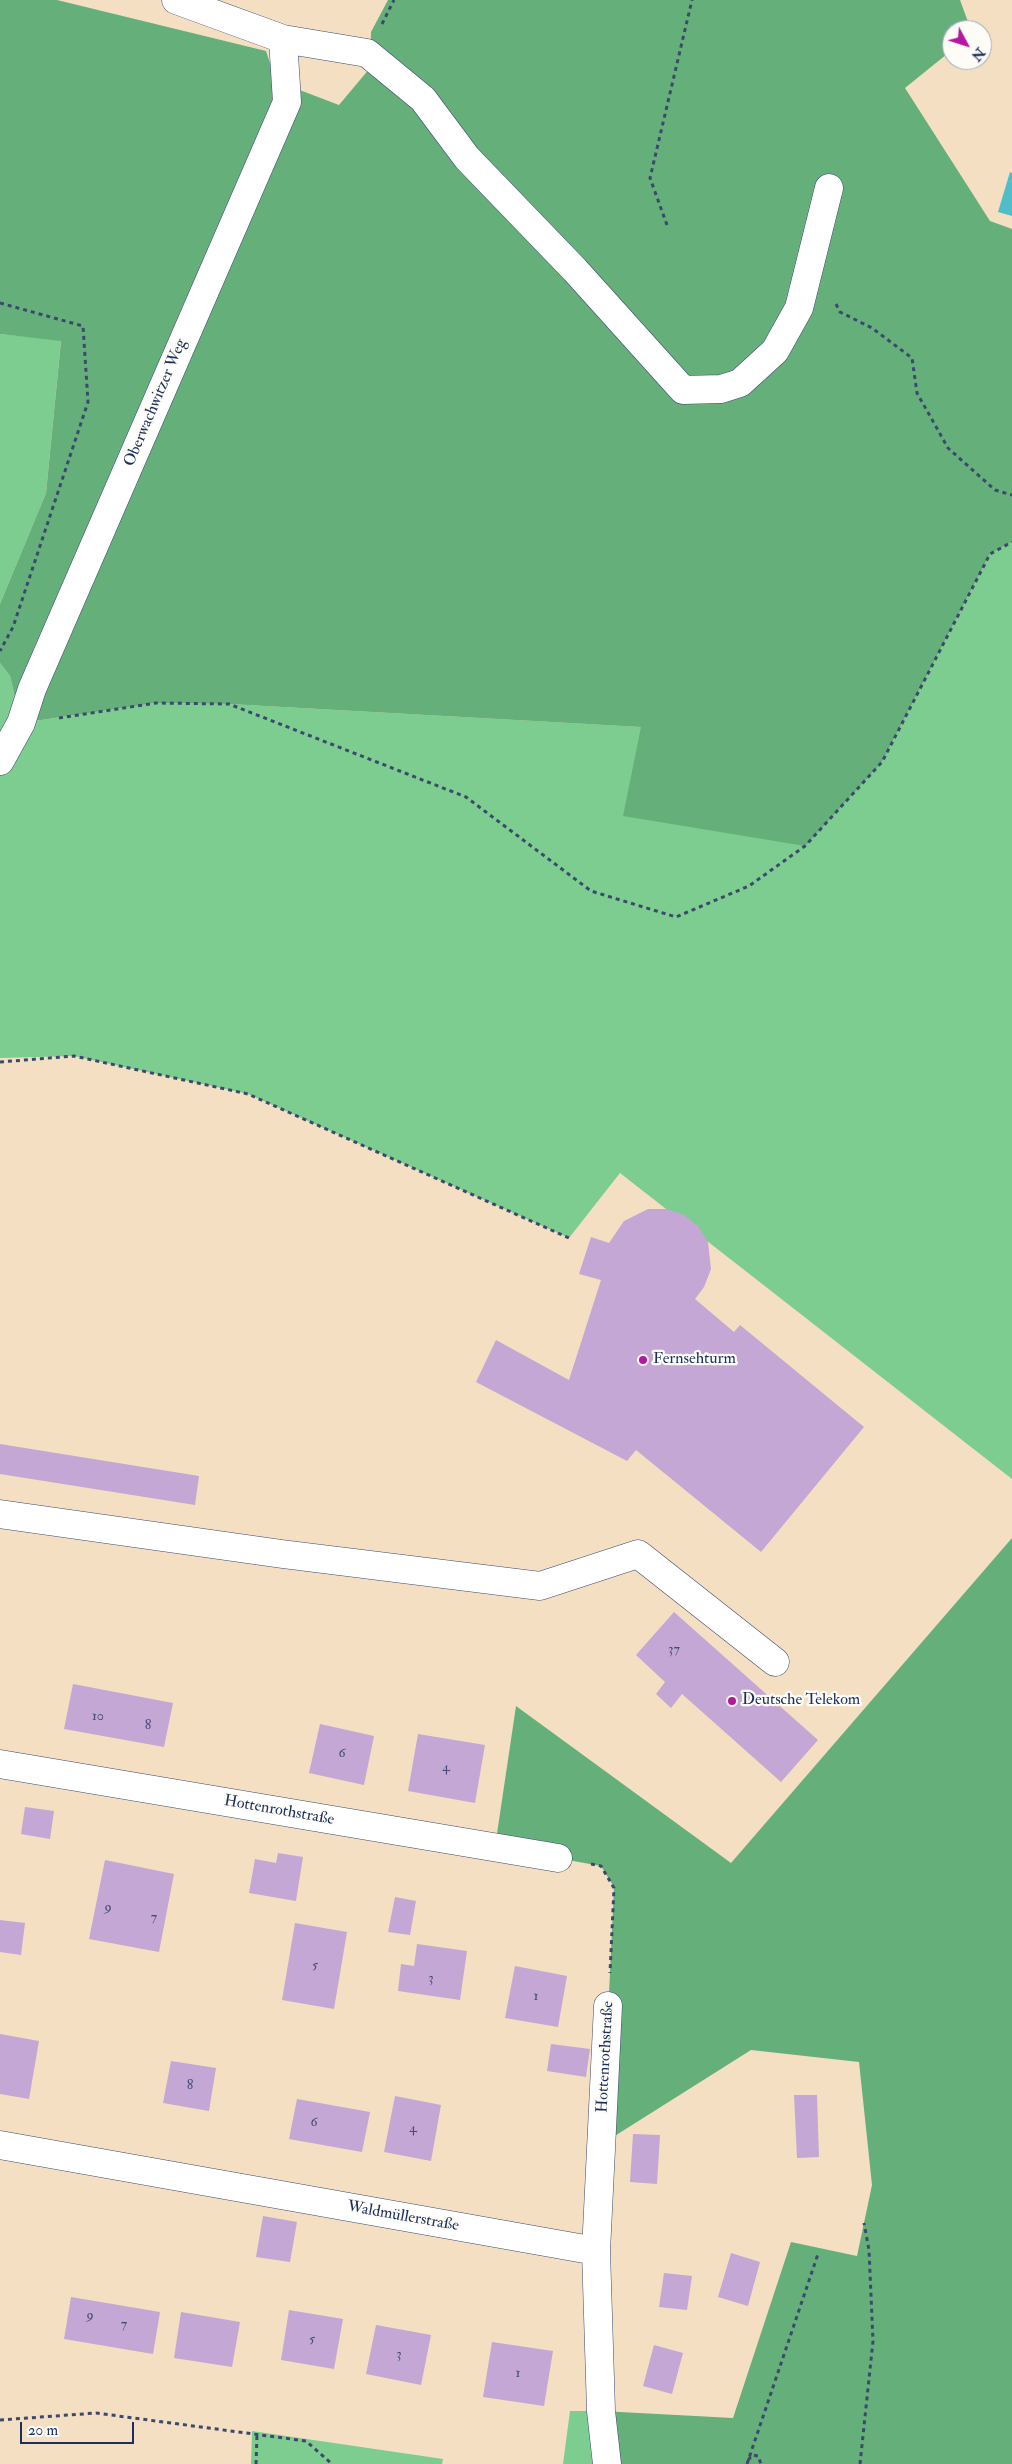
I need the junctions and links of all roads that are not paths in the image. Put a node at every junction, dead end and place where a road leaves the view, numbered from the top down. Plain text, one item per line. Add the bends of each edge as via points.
1 (176, 0) edge
2 (283, 39) junction
3 (829, 188) dead end
4 (0, 762) edge
5 (0, 1514) edge
6 (776, 1662) dead end
7 (0, 1764) edge
8 (558, 1858) dead end
9 (608, 2006) road end
10 (0, 2145) edge
11 (596, 2251) junction
12 (607, 2464) edge

1 - 2 street
2 - 3 street via 367,53 423,99 467,158 575,270 682,390 722,389 740,383 775,351 798,308
2 - 4 street, Oberwachwitzer Weg via 287,102 32,689 21,723
5 - 6 street via 540,1586 638,1554
7 - 8 street, Hottenrothstraße
9 - 11 street, Hottenrothstraße
10 - 11 street, Waldmüllerstraße
11 - 12 street

